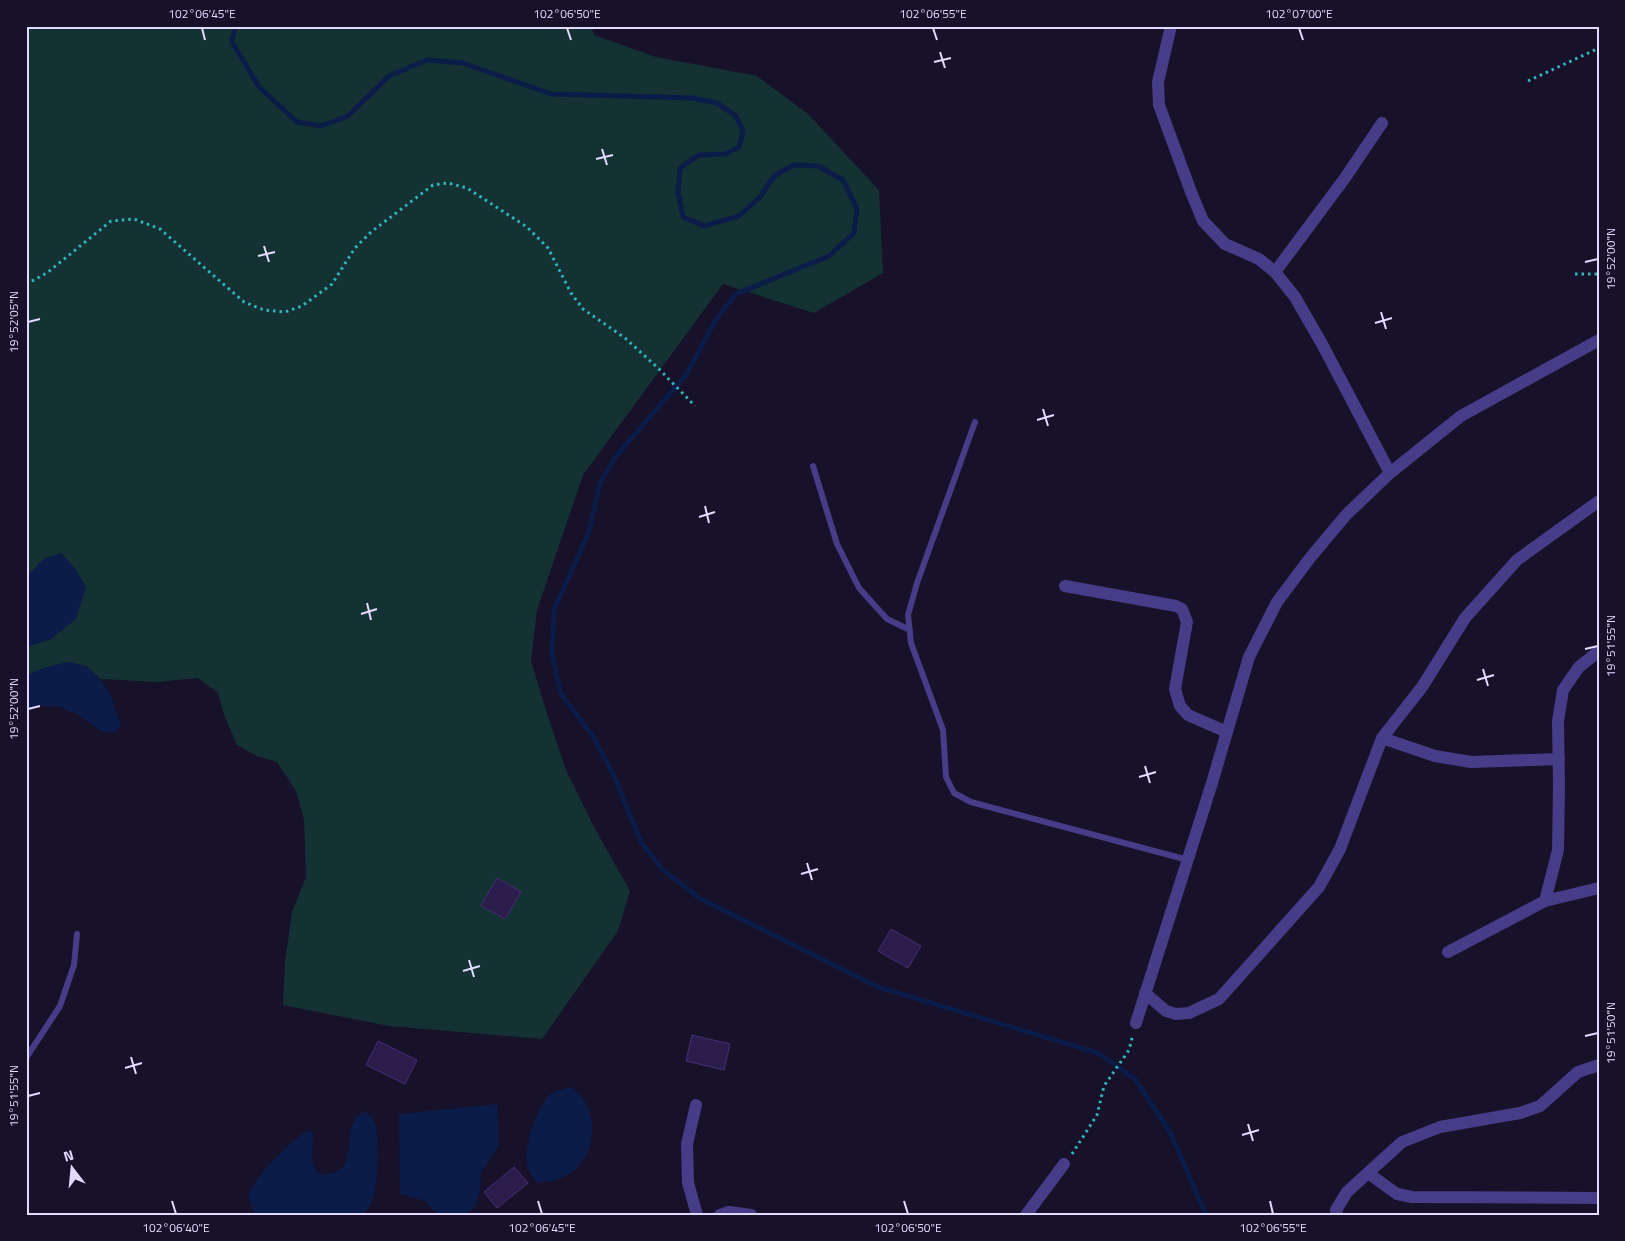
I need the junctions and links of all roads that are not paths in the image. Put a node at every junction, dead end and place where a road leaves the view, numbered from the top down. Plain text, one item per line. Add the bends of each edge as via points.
1 (1171, 26) edge
2 (1382, 123) dead end
3 (1275, 272) junction
4 (1599, 340) edge
5 (975, 422) dead end
6 (813, 466) dead end
7 (1390, 473) junction
8 (1599, 501) edge
9 (1065, 586) dead end
10 (910, 630) junction
11 (1599, 651) edge
12 (1227, 732) junction
13 (1382, 738) junction
14 (1559, 759) junction
15 (1188, 860) junction
16 (1599, 888) edge
17 (1545, 901) junction
18 (76, 934) dead end
19 (1448, 952) dead end
20 (1145, 993) junction
21 (1136, 1023) dead end
22 (26, 1058) edge
23 (1599, 1065) edge
24 (696, 1105) dead end
25 (1064, 1164) road end
26 (1368, 1173) junction
27 (1599, 1198) edge
28 (697, 1215) edge
29 (720, 1215) edge
30 (751, 1215) edge
31 (1026, 1215) edge
32 (1337, 1215) edge

1 - 3 street via 1158,82 1159,106 1203,221 1225,244 1259,259
2 - 3 street
3 - 7 street via 1299,305
4 - 7 street via 1461,416
5 - 10 lane via 917,583 908,615
6 - 10 lane via 837,544 859,588 887,618
7 - 12 street via 1346,515 1278,602 1249,657
8 - 13 street via 1517,560 1465,618 1422,686
9 - 12 street via 1182,609 1187,622 1175,689 1180,706 1188,715
10 - 15 lane via 911,643 943,730 946,777 954,793 971,802
11 - 14 street via 1579,667 1563,690 1558,721
12 - 15 street
13 - 14 street via 1435,756 1471,762
13 - 20 street via 1340,849 1319,886 1219,998 1189,1013 1176,1014 1166,1011
14 - 17 street via 1558,850
15 - 20 street
16 - 17 street
17 - 19 street
18 - 22 lane via 74,965 60,1006
20 - 21 street
23 - 26 street via 1578,1072 1540,1106 1520,1113 1440,1127 1402,1142
24 - 28 street via 688,1144 688,1183
25 - 31 street
26 - 27 street via 1397,1194 1412,1197
26 - 32 street via 1347,1192 1336,1210
29 - 30 street via 729,1212

